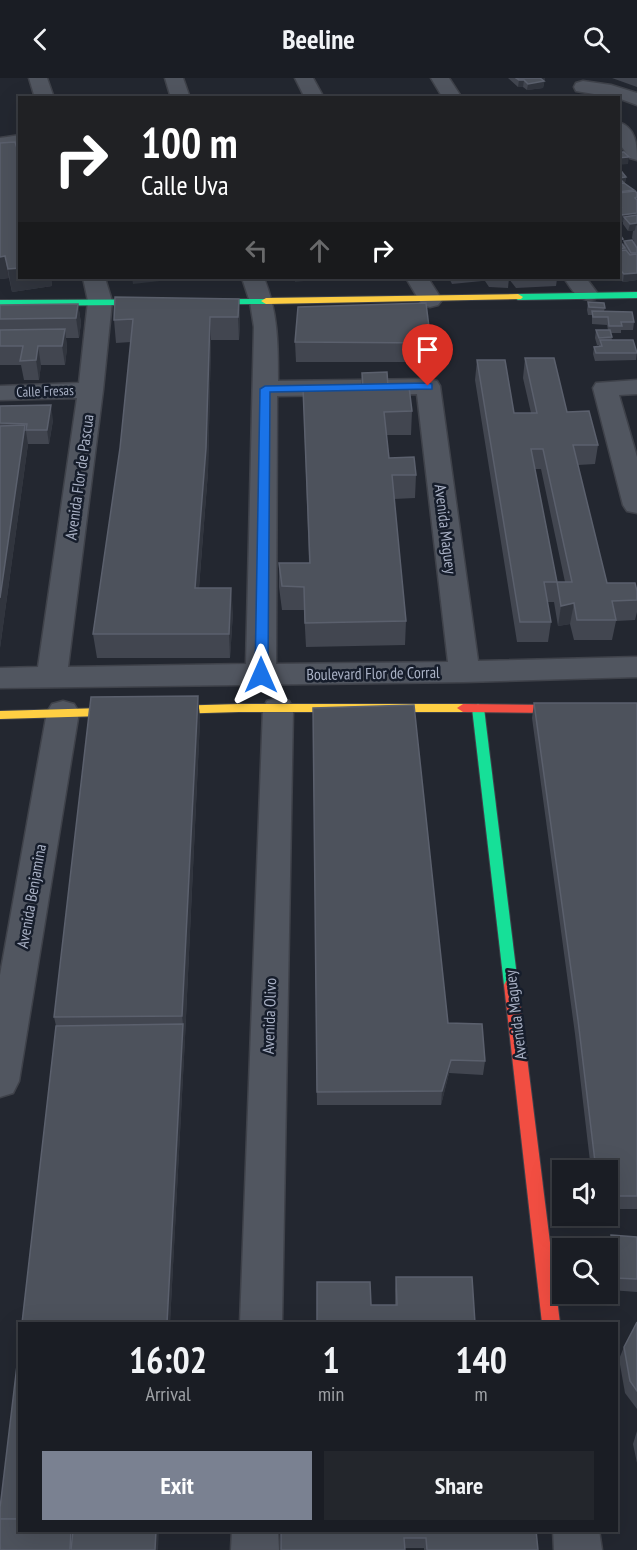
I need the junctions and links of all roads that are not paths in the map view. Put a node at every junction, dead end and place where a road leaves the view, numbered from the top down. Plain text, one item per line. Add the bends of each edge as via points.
1 (38, 78) edge
2 (174, 78) edge
3 (304, 78) edge
4 (440, 78) edge
5 (584, 87) edge
6 (611, 91) junction
7 (637, 92) edge
8 (44, 96) edge
9 (180, 96) edge
10 (314, 96) edge
11 (452, 96) edge
12 (637, 99) edge
13 (18, 141) edge
14 (0, 144) edge
15 (18, 155) edge
16 (0, 158) edge
17 (253, 279) edge
18 (418, 279) edge
19 (581, 286) edge
20 (97, 289) edge
21 (637, 296) edge
22 (430, 300) junction
23 (262, 302) junction
24 (0, 303) edge
25 (637, 387) edge
26 (265, 389) junction
27 (91, 390) junction
28 (0, 393) edge
29 (637, 506) edge
30 (637, 667) edge
31 (464, 672) junction
32 (261, 675) junction
33 (52, 677) junction
34 (0, 678) edge
35 (478, 708) junction
36 (278, 709) junction
37 (637, 710) edge
38 (63, 712) junction
39 (0, 715) edge
40 (0, 1081) edge
41 (261, 1322) edge
42 (551, 1322) edge
43 (255, 1532) edge
44 (576, 1532) edge
45 (255, 1550) edge
46 (578, 1550) edge

1 - 8 street
2 - 9 street
3 - 10 street
4 - 11 street
5 - 6 street
6 - 7 street
6 - 12 street
13 - 14 street
15 - 16 street
17 - 23 street
18 - 22 street
19 - 21 street
19 - 22 street
20 - 23 street
20 - 24 street
20 - 27 street, Avenida Flor de Pascua
22 - 23 street
23 - 26 street via 266,327
25 - 29 street via 605,388
26 - 31 street, Avenida Maguey via 428,386
26 - 32 street
27 - 28 street, Calle Fresas
27 - 33 street, Avenida Flor de Pascua
30 - 31 street, Boulevard Flor de Corral
31 - 32 street, Boulevard Flor de Corral
32 - 33 street, Boulevard Flor de Corral
33 - 34 street, Boulevard Flor de Corral
35 - 36 street
35 - 37 street
35 - 42 street, Avenida Maguey
36 - 38 street
36 - 41 street, Avenida Olivo
38 - 39 street
38 - 40 street, Avenida Benjamina
43 - 45 street
44 - 46 street

